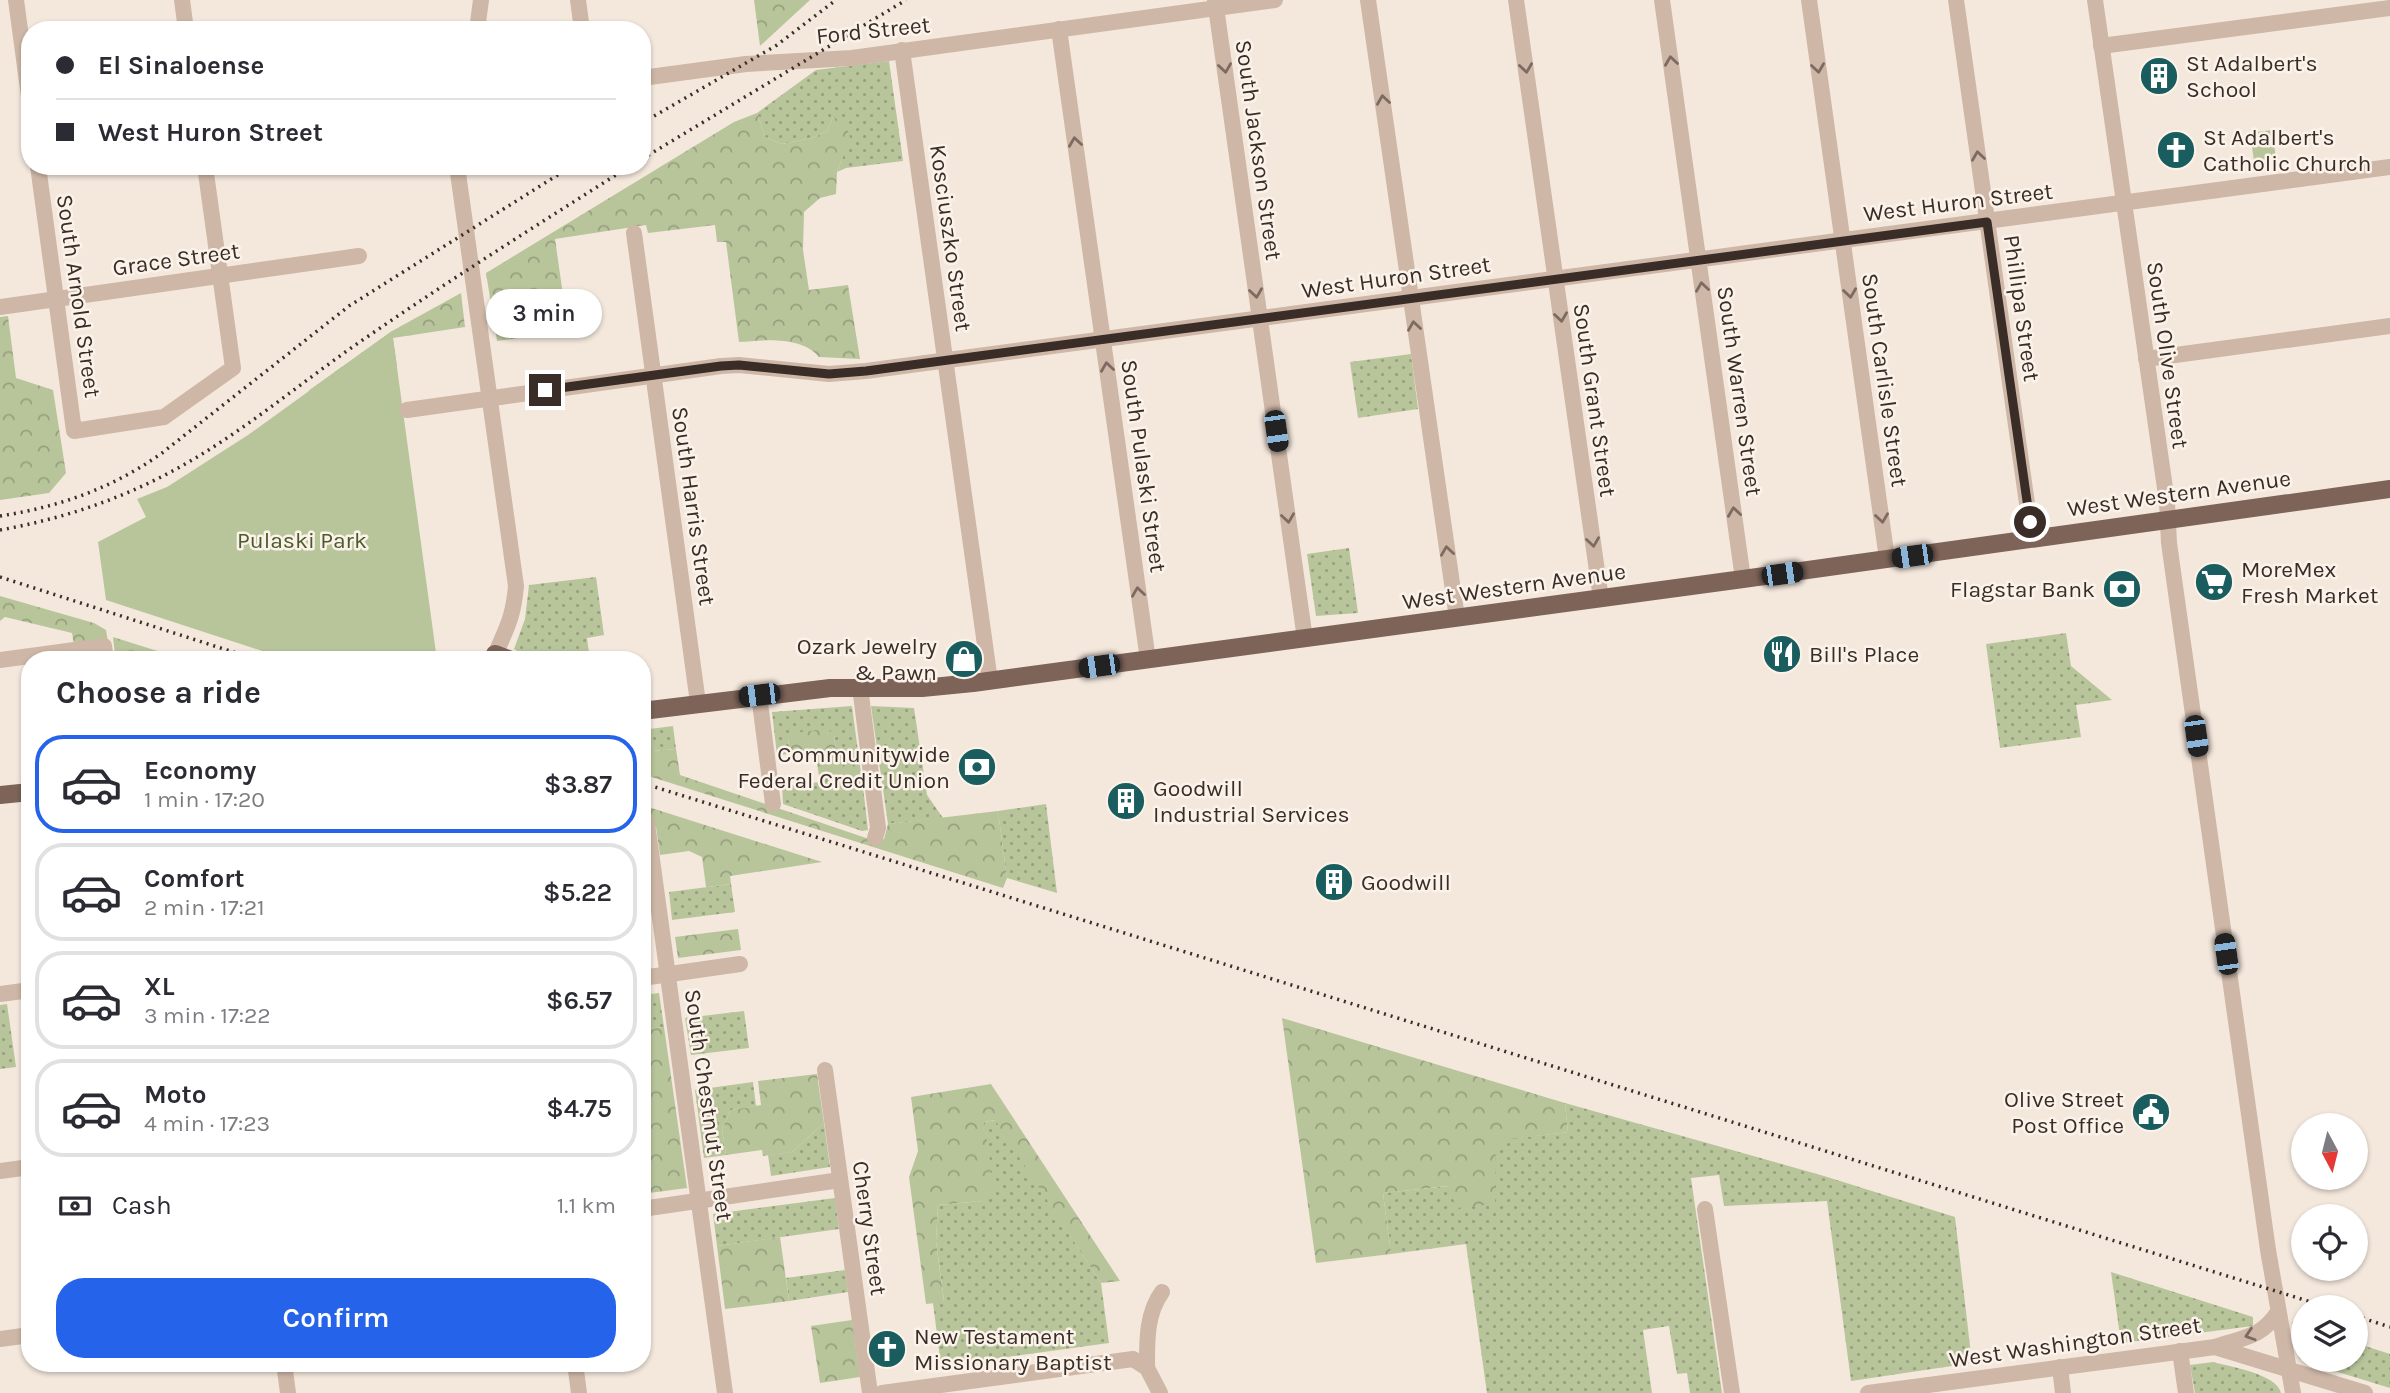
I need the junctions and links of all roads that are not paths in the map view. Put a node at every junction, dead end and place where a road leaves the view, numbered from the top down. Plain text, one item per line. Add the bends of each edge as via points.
1 (16, 0) edge
2 (183, 0) edge
3 (481, 0) edge
4 (578, 0) edge
5 (1275, 0) edge
6 (1368, 0) edge
7 (1516, 0) edge
8 (1662, 0) edge
9 (1809, 0) edge
10 (1956, 0) edge
11 (2095, 0) edge
12 (1216, 4) edge
13 (2390, 8) edge
14 (186, 21) edge
15 (478, 21) edge
16 (581, 21) edge
17 (1059, 29) junction
18 (21, 37) edge
19 (2101, 46) junction
20 (902, 50) junction
21 (651, 77) edge
22 (2390, 167) edge
23 (39, 175) edge
24 (206, 175) edge
25 (458, 175) edge
26 (2124, 203) junction
27 (1987, 222) junction
28 (634, 233) dead end
29 (1843, 240) junction
30 (359, 256) dead end
31 (1699, 259) junction
32 (220, 275) junction
33 (1555, 278) junction
34 (1410, 298) junction
35 (56, 299) junction
36 (0, 307) edge
37 (1260, 318) junction
38 (2390, 326) edge
39 (1103, 339) junction
40 (2146, 359) junction
41 (946, 360) junction
42 (653, 375) junction
43 (490, 398) junction
44 (407, 410) dead end
45 (2390, 489) edge
46 (2167, 519) junction
47 (2032, 539) junction
48 (1888, 559) junction
49 (1744, 579) junction
50 (1601, 599) junction
51 (1457, 618) junction
52 (1305, 639) junction
53 (502, 651) edge
54 (21, 659) edge
55 (0, 660) edge
56 (1148, 660) junction
57 (990, 681) junction
58 (860, 687) junction
59 (759, 695) junction
60 (698, 703) junction
61 (651, 710) edge
62 (21, 793) edge
63 (0, 795) edge
64 (774, 804) dead end
65 (875, 838) dead end
66 (651, 852) edge
67 (740, 964) dead end
68 (668, 974) junction
69 (651, 977) edge
70 (21, 991) edge
71 (0, 994) edge
72 (825, 1069) dead end
73 (21, 1168) edge
74 (0, 1171) edge
75 (840, 1180) junction
76 (699, 1201) junction
77 (651, 1208) edge
78 (1705, 1209) dead end
79 (1162, 1292) dead end
80 (2276, 1305) junction
81 (21, 1336) edge
82 (0, 1339) edge
83 (2214, 1347) junction
84 (2180, 1351) junction
85 (2060, 1367) junction
86 (1147, 1368) junction
87 (2289, 1369) junction
88 (285, 1372) edge
89 (576, 1372) edge
90 (1927, 1389) edge
91 (932, 1390) edge
92 (288, 1393) edge
93 (579, 1393) edge
94 (725, 1393) edge
95 (870, 1393) edge
96 (882, 1393) edge
97 (1160, 1393) edge
98 (1732, 1393) edge
99 (1868, 1393) edge
100 (2063, 1393) edge
101 (2186, 1393) edge
102 (2293, 1393) edge
103 (2365, 1393) edge

1 - 18 street
2 - 14 street
3 - 15 street
4 - 16 street
5 - 12 street, Ford Street
34 -> 6 street
7 -> 33 street, South Grant Street
31 -> 8 street, South Warren Street
9 -> 29 street, South Carlisle Street
27 -> 10 street, Phillipa Street
11 - 19 street, South Olive Street
12 - 17 street, Ford Street
12 -> 37 street, South Jackson Street
13 - 19 street
17 - 20 street, Ford Street
39 -> 17 street, South Pulaski Street
19 - 26 street, South Olive Street
20 - 21 street, Ford Street
20 - 41 street, Kosciuszko Street
22 - 26 street, West Huron Street
23 - 35 street, South Arnold Street
24 - 32 street
25 - 43 street
26 - 27 street, West Huron Street
26 - 40 street, South Olive Street
27 - 29 street, West Huron Street
27 - 47 street, Phillipa Street
28 - 42 street, South Harris Street
29 - 31 street, West Huron Street
29 -> 48 street, South Carlisle Street
30 - 32 street, Grace Street
31 - 33 street, West Huron Street
49 -> 31 street, South Warren Street
32 - 35 street, Grace Street
32 - 35 street, South Arnold Street via 231,370 164,416 74,431
33 - 34 street, West Huron Street
33 -> 50 street, South Grant Street
34 - 37 street, West Huron Street
51 -> 34 street
35 - 36 street, Grace Street
37 - 39 street, West Huron Street
37 -> 52 street, South Jackson Street
38 - 40 street
39 - 41 street, West Huron Street
56 -> 39 street, South Pulaski Street
40 - 46 street, South Olive Street
41 - 42 street, West Huron Street via 829,374 739,365
41 - 57 street, Kosciuszko Street
42 - 43 street, West Huron Street
42 - 60 street, South Harris Street
43 - 44 street, West Huron Street
43 - 53 street via 516,586
45 - 46 main road, West Western Avenue
46 - 47 main road, West Western Avenue
46 - 80 street, South Olive Street
47 - 48 main road, West Western Avenue
48 - 49 main road, West Western Avenue
49 - 50 main road, West Western Avenue
50 - 51 main road, West Western Avenue
51 - 52 main road, West Western Avenue
52 - 56 main road, West Western Avenue
54 - 55 street
56 - 57 main road, West Western Avenue
57 - 58 main road, West Western Avenue via 922,688
58 - 59 main road, West Western Avenue
58 - 65 street via 878,828
59 - 60 main road, West Western Avenue
59 - 64 street
60 - 61 main road, West Western Avenue
62 - 63 main road
66 - 68 street, South Chestnut Street
67 - 68 street
68 - 69 street
68 - 76 street, South Chestnut Street
70 - 71 street
72 - 75 street, Cherry Street
73 - 74 street
75 - 76 street
75 - 95 street, Cherry Street
76 - 77 street
76 - 94 street, South Chestnut Street
78 - 98 street
79 - 86 street via 1149,1324
80 -> 83 street via 2269,1325 2257,1335
80 - 87 street, South Olive Street
81 - 82 street
83 - 84 street, West Washington Street
83 - 87 street, West Washington Street
84 - 85 street, West Washington Street
84 - 101 street
85 - 90 street, West Washington Street
85 - 100 street
86 - 91 street via 1133,1359 1121,1360
86 - 97 street
87 - 102 street, South Olive Street
87 - 103 street, West Washington Street
88 - 92 street
89 - 93 street
90 - 99 street, West Washington Street
91 - 96 street

